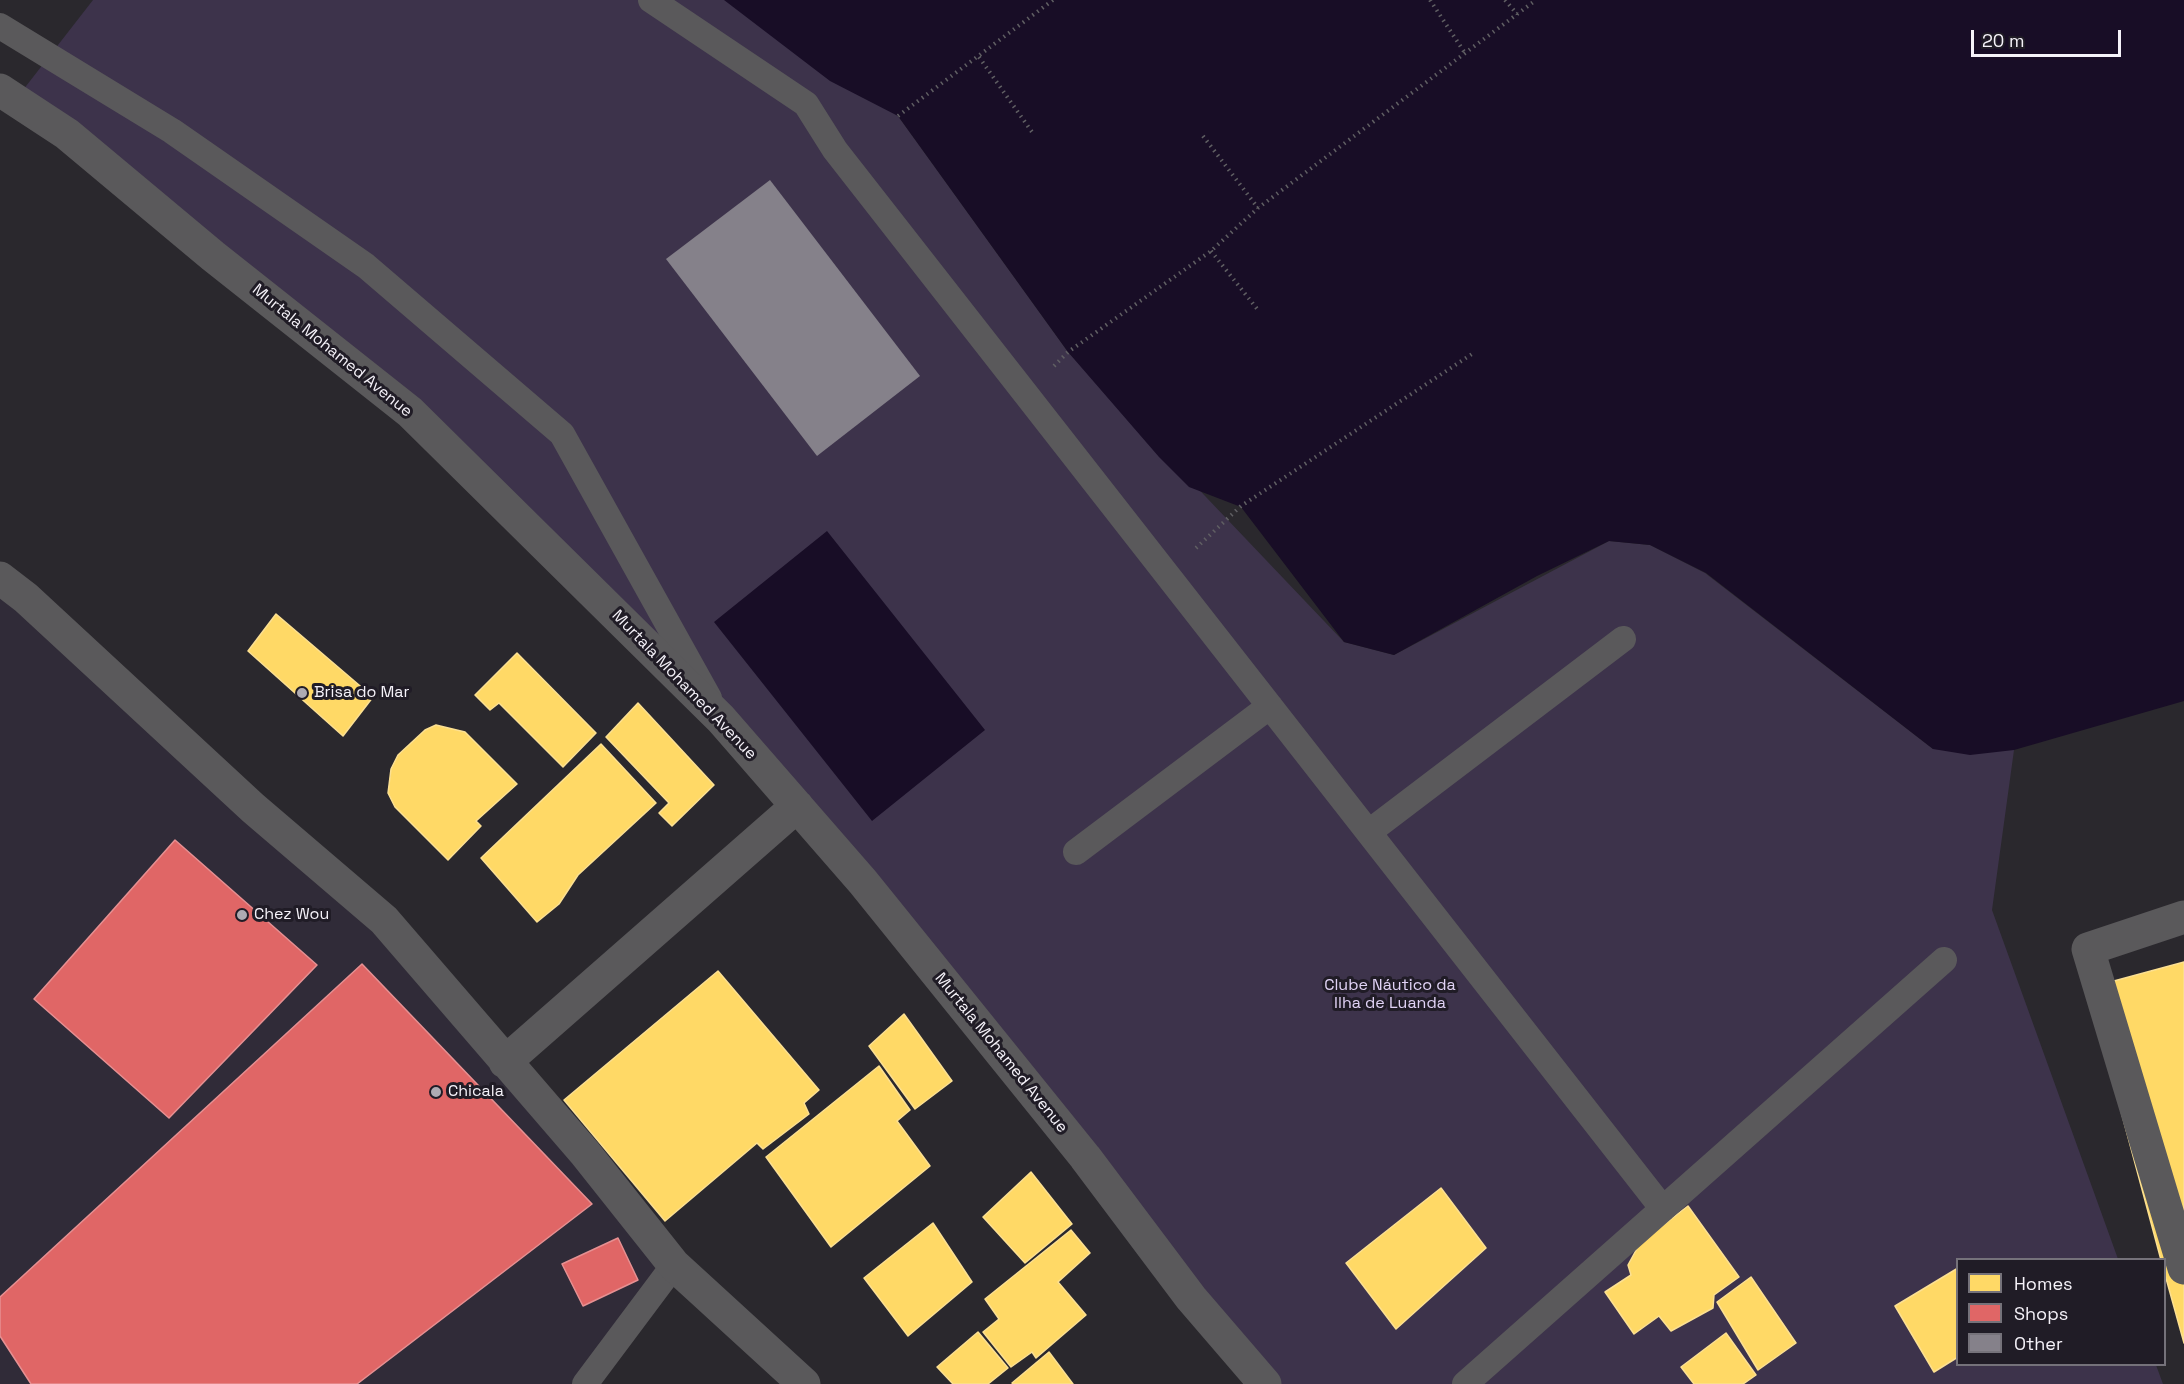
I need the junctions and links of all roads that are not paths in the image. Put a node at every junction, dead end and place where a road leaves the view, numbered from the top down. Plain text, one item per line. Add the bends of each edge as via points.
1 (651, 0) edge
2 (0, 26) edge
3 (0, 90) edge
4 (0, 578) edge
5 (1623, 639) dead end
6 (1270, 706) junction
7 (721, 719) junction
8 (797, 806) junction
9 (1369, 832) junction
10 (1076, 852) dead end
11 (2184, 917) edge
12 (1944, 960) dead end
13 (505, 1062) junction
14 (1663, 1209) junction
15 (674, 1266) junction
16 (2184, 1268) edge
17 (585, 1384) edge
18 (804, 1384) edge
19 (1265, 1384) edge
20 (1465, 1384) edge

1 - 6 lane via 806,104 836,150
2 - 7 lane via 172,132 366,266 562,434
3 - 7 street, Murtala Mohamed Avenue via 67,134 410,412
4 - 13 street via 253,808 384,920
5 - 9 lane
6 - 9 lane
6 - 10 lane
7 - 8 street, Murtala Mohamed Avenue
8 - 13 street
8 - 19 street, Murtala Mohamed Avenue via 863,882 1085,1157 1191,1298
9 - 14 lane
11 - 16 street via 2088,949
12 - 14 lane
13 - 15 street via 585,1153
14 - 20 lane
15 - 17 lane
15 - 18 street

